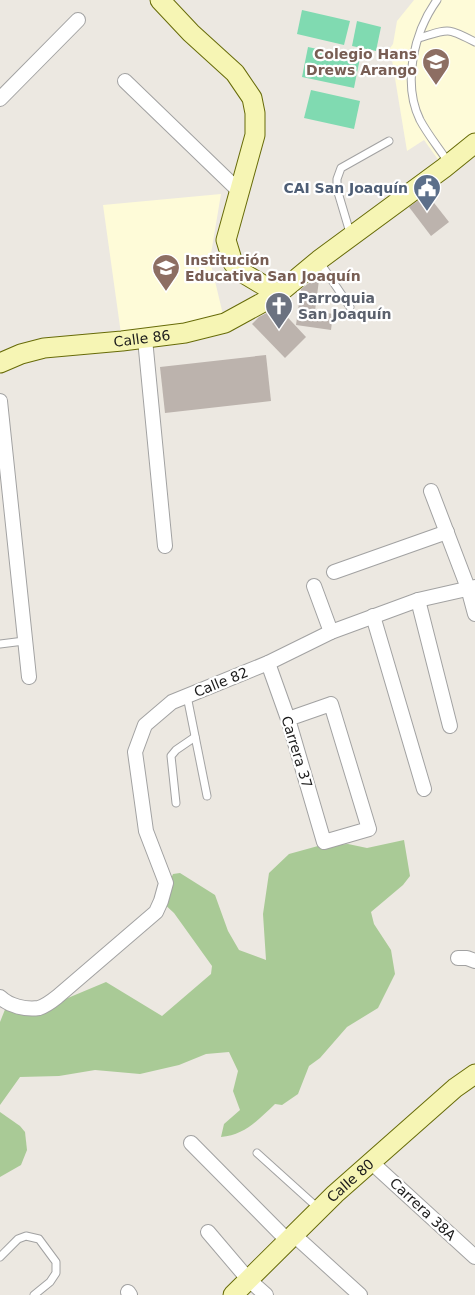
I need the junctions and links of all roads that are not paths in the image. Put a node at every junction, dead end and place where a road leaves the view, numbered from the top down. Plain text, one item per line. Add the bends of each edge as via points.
1 (160, 0) edge
2 (437, 0) edge
3 (78, 20) dead end
4 (419, 38) junction
5 (475, 42) edge
6 (125, 81) dead end
7 (0, 99) edge
8 (389, 141) dead end
9 (475, 142) edge
10 (449, 163) junction
11 (240, 192) junction
12 (351, 236) junction
13 (319, 260) junction
14 (278, 294) junction
15 (350, 307) dead end
16 (145, 339) junction
17 (0, 363) edge
18 (0, 401) edge
19 (431, 491) dead end
20 (446, 532) junction
21 (165, 546) dead end
22 (334, 572) dead end
23 (314, 586) dead end
24 (471, 588) edge
25 (418, 600) junction
26 (475, 614) edge
27 (373, 616) junction
28 (331, 632) junction
29 (24, 641) junction
30 (0, 644) edge
31 (268, 663) junction
32 (29, 677) dead end
33 (188, 696) junction
34 (288, 719) junction
35 (450, 726) dead end
36 (195, 737) junction
37 (424, 789) dead end
38 (206, 796) dead end
39 (176, 803) dead end
40 (458, 958) dead end
41 (475, 961) edge
42 (0, 997) edge
43 (475, 1074) edge
44 (191, 1143) dead end
45 (257, 1153) dead end
46 (372, 1162) junction
47 (319, 1209) junction
48 (208, 1232) dead end
49 (291, 1238) junction
50 (0, 1257) edge
51 (475, 1257) edge
52 (239, 1290) edge
53 (34, 1295) edge
54 (266, 1295) edge
55 (360, 1295) edge

1 - 11 main road via 236,74 252,98 255,135
2 - 4 lane
3 - 7 street
4 - 5 lane via 447,30
4 - 10 lane via 412,64 412,94 420,120
6 - 11 street
8 - 12 lane via 341,168 337,189
9 - 10 main road, Calle 86
10 - 12 main road, Calle 86
11 - 14 main road via 226,240 233,263 243,273
12 - 13 main road, Calle 86
13 - 14 main road, Calle 86
13 - 15 lane
14 - 16 main road, Calle 86 via 225,323
16 - 17 main road, Calle 86 via 44,348
16 - 21 street
18 - 29 street
19 - 20 street
20 - 22 street
20 - 24 street
23 - 28 street
24 - 25 street, Calle 82
24 - 26 street
25 - 27 street, Calle 82
25 - 35 street
27 - 28 street, Calle 82
27 - 37 street
28 - 31 street, Calle 82
29 - 30 lane
29 - 32 street
31 - 33 street, Calle 82
31 - 34 street, Carrera 37
33 - 36 lane
33 - 42 street, Calle 82 via 172,702 145,725 135,752 146,832 166,883 156,912 41,1008 22,1008
34 - 34 street, Carrera 37 via 324,842 369,829 331,704
36 - 38 lane
36 - 39 lane via 171,756
40 - 41 street
43 - 46 main road, Calle 80
44 - 49 street
45 - 47 lane
46 - 47 main road, Calle 80
46 - 51 street, Carrera 38A
47 - 49 main road, Calle 80
48 - 52 street
49 - 52 main road, Calle 80
49 - 55 street
50 - 53 lane via 18,1238 39,1239 56,1262 56,1273
52 - 54 street

